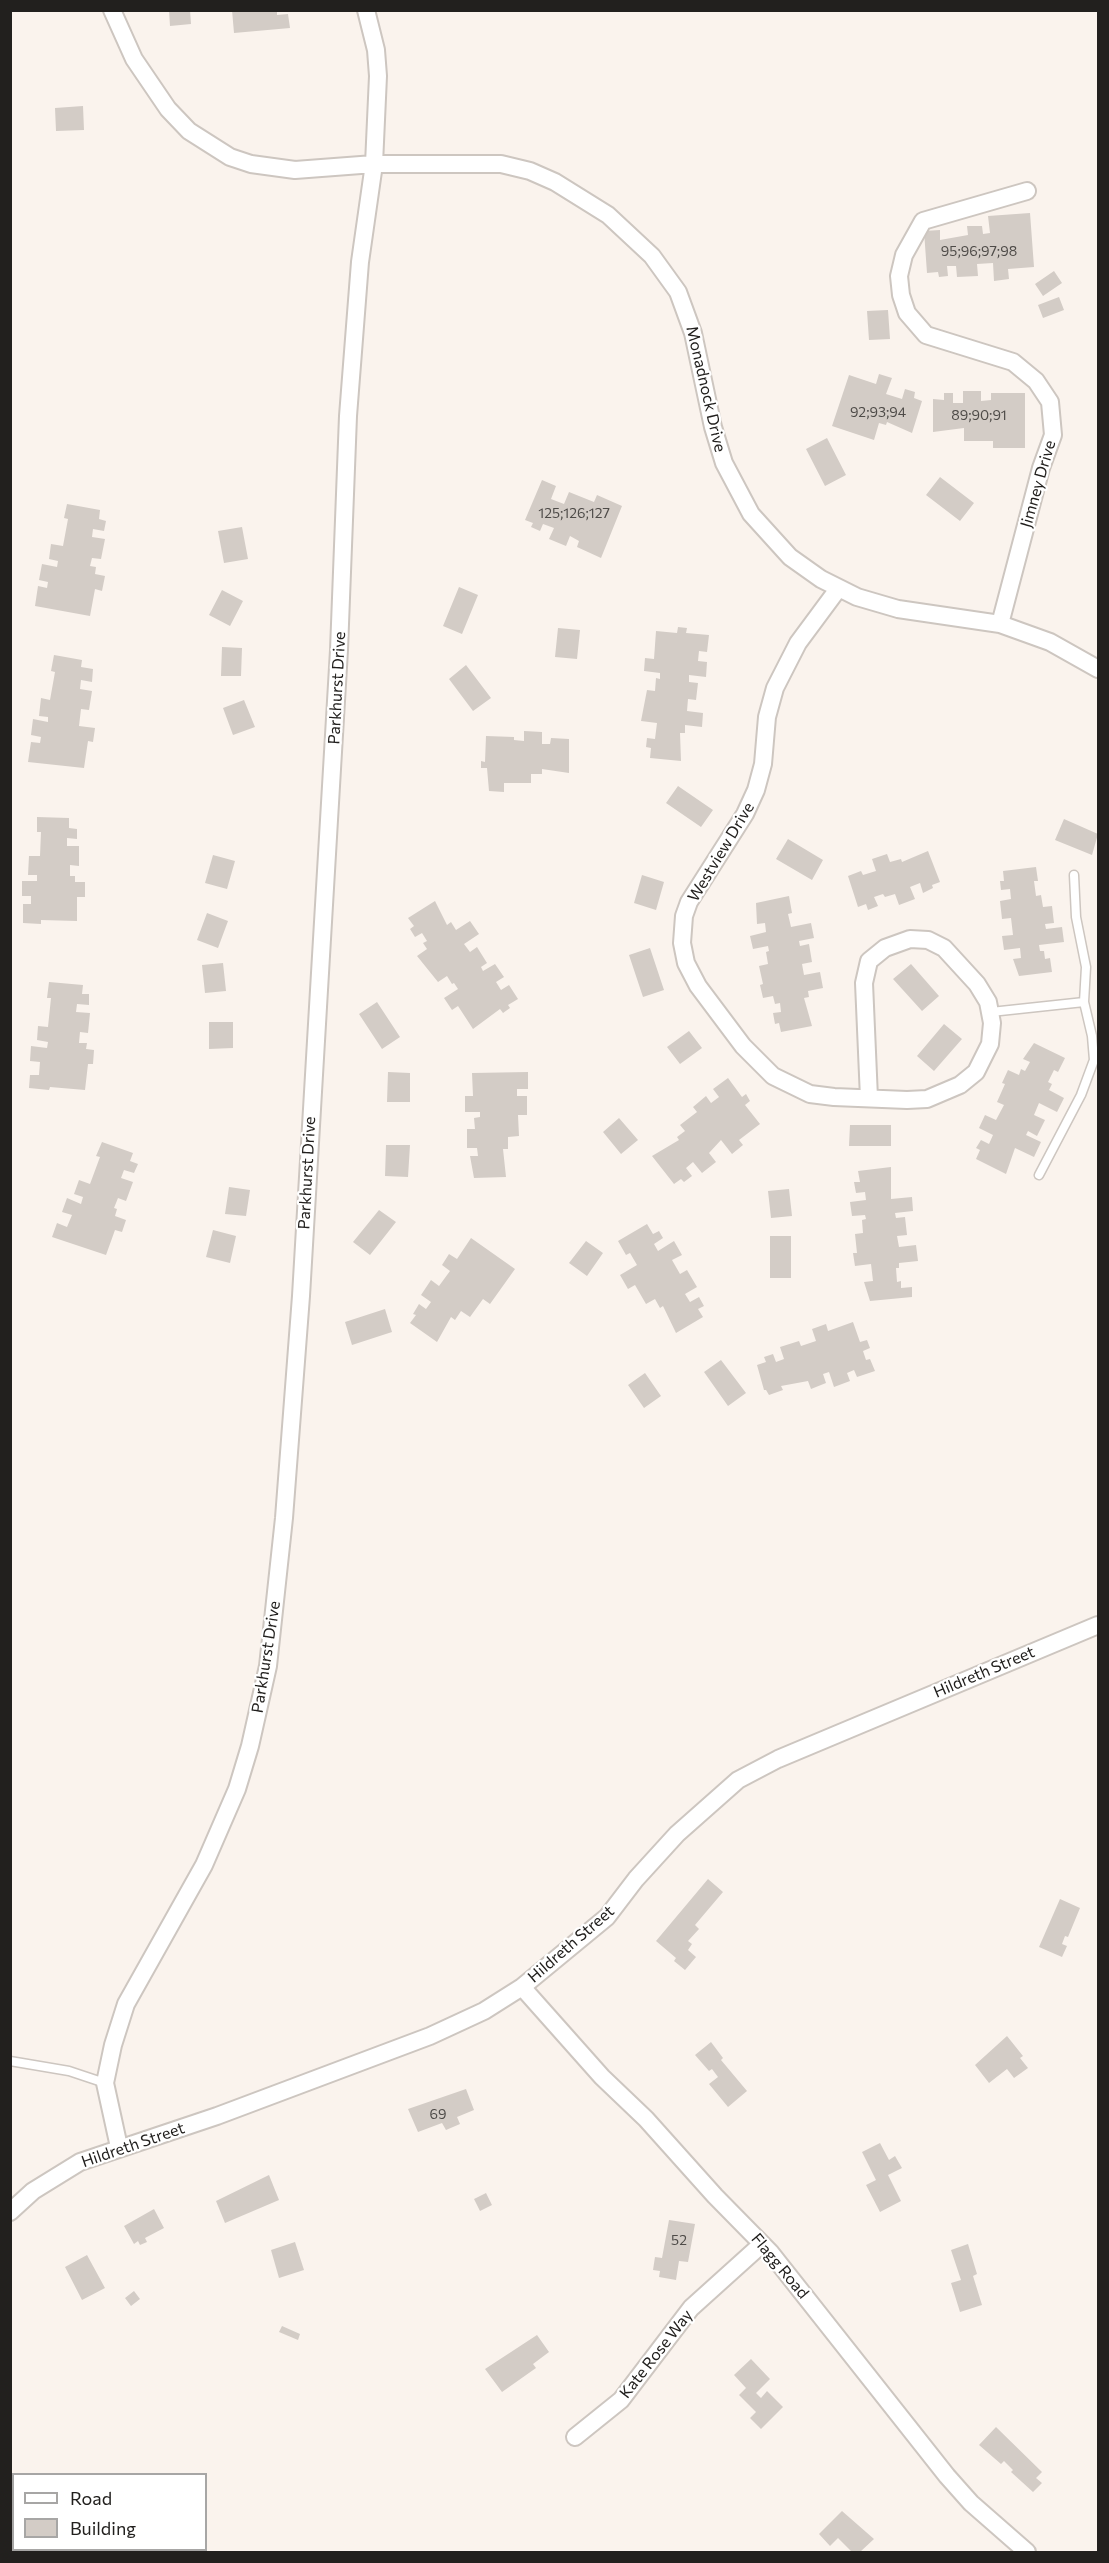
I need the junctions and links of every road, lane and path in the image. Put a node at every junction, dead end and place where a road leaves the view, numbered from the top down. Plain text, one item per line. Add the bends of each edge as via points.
1 (112, 10) edge
2 (366, 10) edge
3 (374, 164) junction
4 (1027, 191) dead end
5 (838, 589) junction
6 (1000, 624) junction
7 (1098, 669) edge
8 (1074, 875) dead end
9 (1084, 1002) junction
10 (991, 1012) junction
11 (869, 1098) junction
12 (1039, 1175) dead end
13 (1098, 1624) edge
14 (522, 1987) junction
15 (10, 2061) edge
16 (105, 2083) junction
17 (119, 2147) junction
18 (10, 2212) edge
19 (762, 2244) junction
20 (575, 2437) dead end
21 (1027, 2553) edge

1 - 3 street, Monadnock Drive via 134,59 168,110 209,146 230,157 272,168
2 - 3 street via 378,76
3 - 5 street, Monadnock Drive via 474,162 530,171 582,197 632,236 667,274 687,312 718,446 741,498 763,529 790,556
3 - 16 street, Parkhurst Drive via 360,262 348,416 338,662 301,1296 268,1666 237,1789 204,1865 126,2004
4 - 6 street, Jimney Drive via 923,221 904,255 899,276 907,313 926,335 1013,362 1036,381 1050,402 1053,435
5 - 6 street, Monadnock Drive via 898,609
5 - 11 street, Westview Drive via 798,643 775,688 756,790 689,902 682,943 686,963 698,986 743,1046 773,1076 810,1094
6 - 7 street, Monadnock Drive via 1050,642
8 - 9 lane via 1076,917 1086,967
9 - 10 lane
9 - 12 lane via 1094,1060 1081,1095
10 - 11 street, Westview Drive via 992,1034 987,1054 976,1072 960,1085 927,1099
10 - 11 street, Westview Drive via 977,984 951,954 936,944 910,939 877,953 866,968 864,983
13 - 14 street, Hildreth Street via 778,1759 738,1780 677,1834 607,1917
14 - 17 street, Hildreth Street via 484,2011 430,2036 218,2116
14 - 19 street, Flagg Road via 568,2041
15 - 16 lane via 69,2071
16 - 17 street, Parkhurst Drive
17 - 18 street, Hildreth Street via 80,2162 33,2191
19 - 20 street, Kate Rose Way via 691,2308 621,2400
19 - 21 street, Flagg Road via 947,2476

